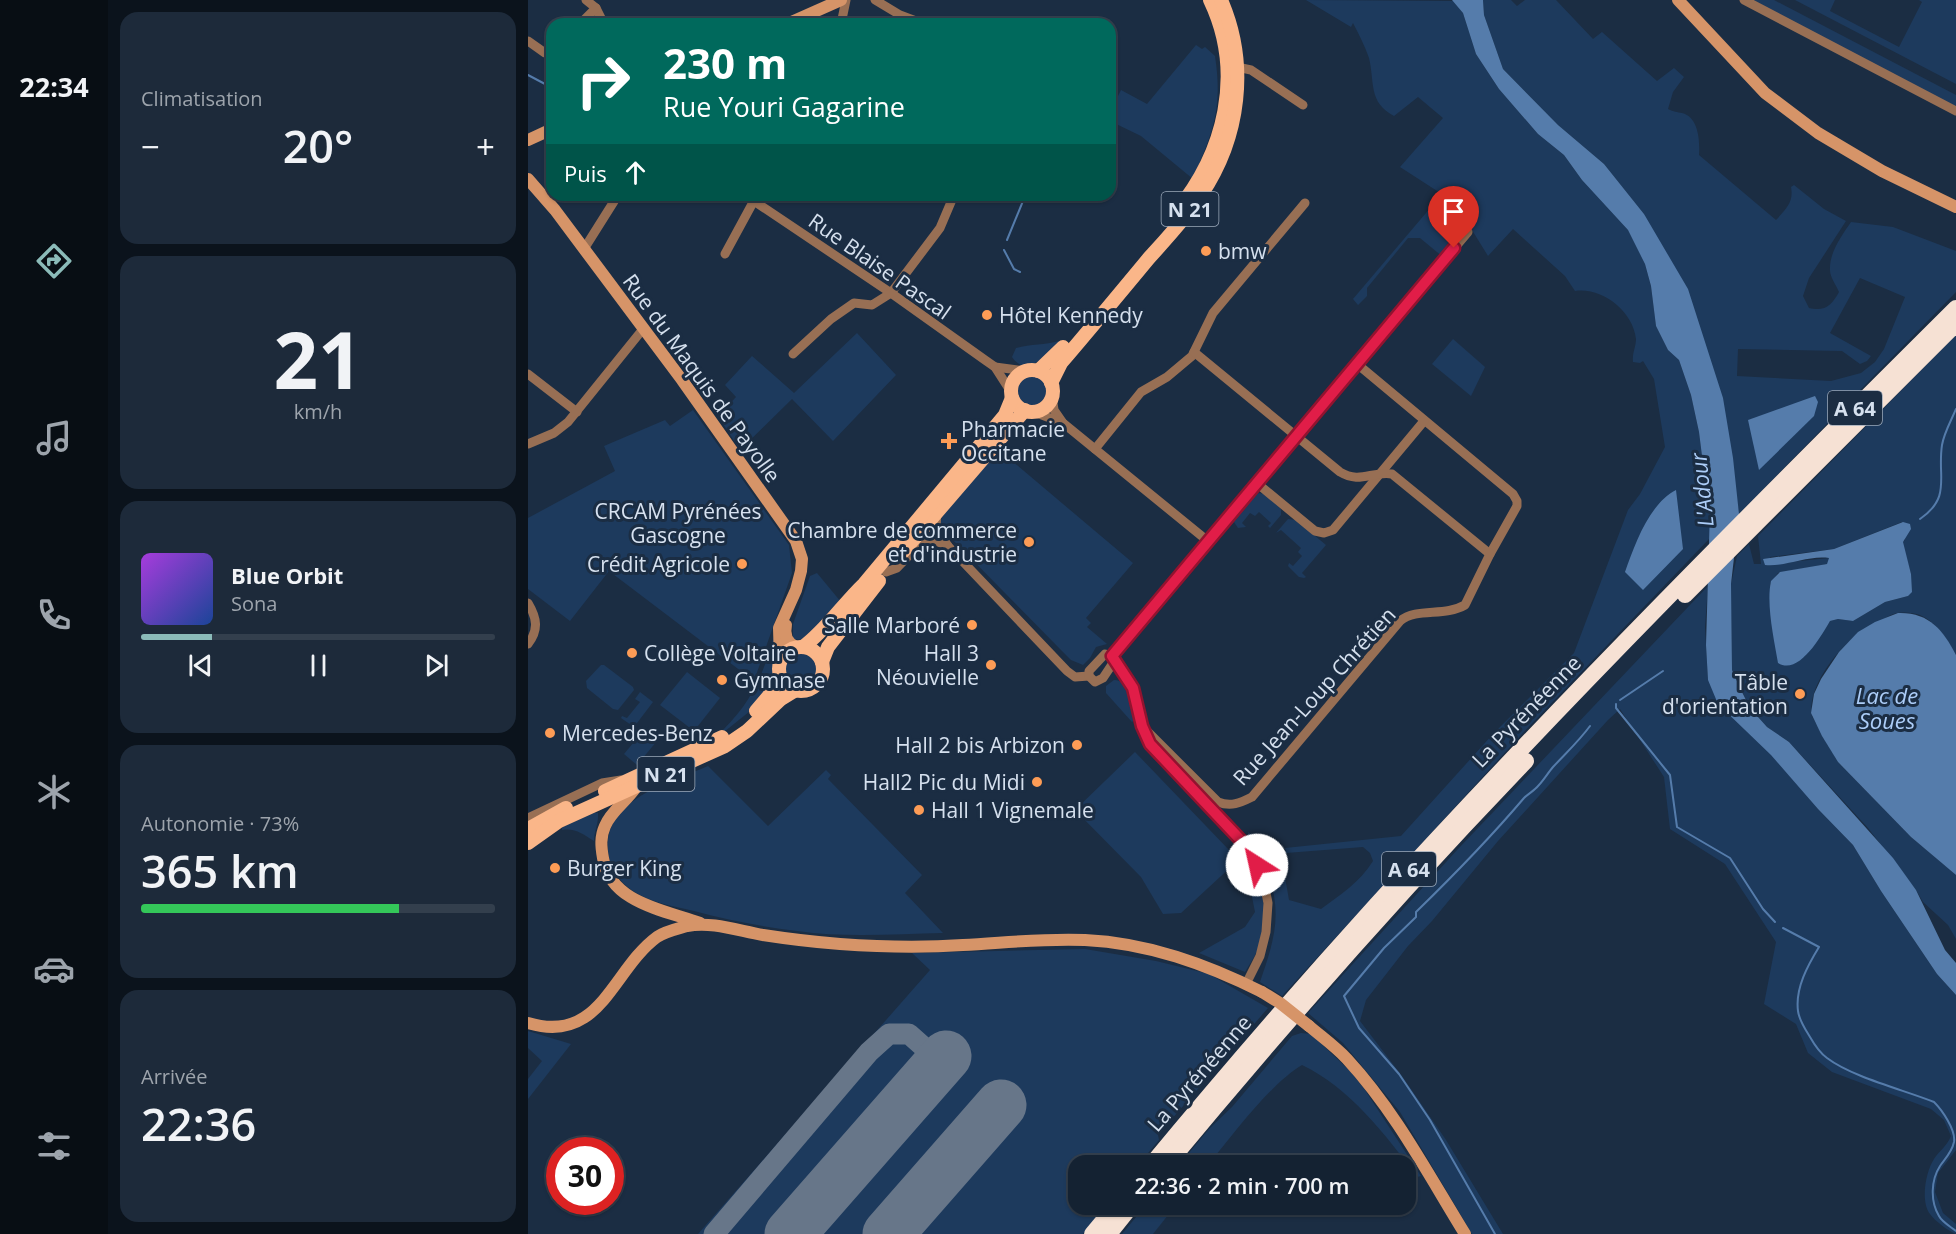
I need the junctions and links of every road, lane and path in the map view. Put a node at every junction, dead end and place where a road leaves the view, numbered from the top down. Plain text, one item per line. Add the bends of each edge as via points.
1 (586, 0) edge
2 (841, 0) edge
3 (846, 0) edge
4 (875, 0) edge
5 (1210, 0) edge
6 (1221, 0) edge
7 (1678, 0) edge
8 (1744, 0) edge
9 (596, 8) junction
10 (586, 18) edge
11 (601, 18) edge
12 (800, 18) edge
13 (842, 18) edge
14 (908, 18) edge
15 (528, 41) edge
16 (546, 53) edge
17 (1237, 67) junction
18 (1303, 105) dead end
19 (1956, 111) edge
20 (546, 132) edge
21 (528, 140) edge
22 (529, 181) edge
23 (546, 199) edge
24 (548, 201) edge
25 (614, 201) edge
26 (753, 201) edge
27 (759, 201) edge
28 (951, 201) edge
29 (1305, 203) dead end
30 (1956, 207) edge
31 (1468, 232) dead end
32 (584, 249) junction
33 (725, 254) dead end
34 (891, 292) junction
35 (1956, 308) edge
36 (1956, 324) edge
37 (643, 329) junction
38 (1194, 352) junction
39 (793, 354) dead end
40 (1356, 363) junction
41 (995, 367) junction
42 (1031, 371) junction
43 (528, 374) edge
44 (1052, 389) junction
45 (1012, 395) junction
46 (1030, 411) junction
47 (577, 412) junction
48 (1424, 421) junction
49 (1063, 423) junction
50 (1296, 437) junction
51 (528, 444) edge
52 (1095, 449) junction
53 (1379, 474) junction
54 (1258, 484) junction
55 (937, 512) junction
56 (1756, 516) junction
57 (1209, 542) junction
58 (948, 546) junction
59 (1490, 554) junction
60 (886, 572) junction
61 (1684, 589) junction
62 (528, 603) edge
63 (786, 615) junction
64 (528, 644) edge
65 (800, 647) junction
66 (1112, 657) junction
67 (780, 660) junction
68 (822, 662) junction
69 (779, 676) junction
70 (1089, 676) junction
71 (1105, 676) junction
72 (1125, 676) junction
73 (794, 691) junction
74 (1142, 726) junction
75 (633, 783) junction
76 (528, 818) edge
77 (528, 830) edge
78 (528, 843) edge
79 (707, 926) junction
80 (1246, 984) junction
81 (528, 1023) edge
82 (1159, 1155) edge
83 (1175, 1155) edge
84 (1108, 1215) edge
85 (1124, 1215) edge
86 (1092, 1234) edge
87 (1109, 1234) edge
88 (1466, 1234) edge

1 - 9 street
2 - 12 street
3 - 13 street
4 - 14 street
5 - 42 main road, N 21 via 1226,49 1226,106 1219,138 1203,175 1057,354
6 - 17 main road, N 21
7 - 30 street via 1765,93 1818,133 1882,171
8 - 19 street
9 - 10 street
9 - 11 street
15 - 16 street
17 - 18 street via 1251,70
17 - 44 main road, N 21 via 1234,122 1211,178 1188,212 1061,363
20 - 21 street
22 - 23 street, Rue du Maquis de Payolle
24 - 32 street, Rue du Maquis de Payolle
25 - 32 street
26 - 33 street
27 - 34 street, Rue Blaise Pascal
28 - 34 street via 940,228
29 - 38 street via 1213,313
31 - 40 street
32 - 37 street, Rue du Maquis de Payolle
34 - 39 street via 872,305 854,303
34 - 41 street, Rue Blaise Pascal
35 - 56 highway, La Pyrénéenne / A 64
36 - 56 highway, La Pyrénéenne / A 64
37 - 47 street
37 - 63 street, Rue du Maquis de Payolle via 796,541 801,572
38 - 50 street
38 - 52 street via 1167,377 1141,392
40 - 48 street
40 - 50 street
41 - 42 street, Rue Blaise Pascal
41 - 45 street, Rue Blaise Pascal
42 - 44 main road via 1048,378
42 - 45 main road via 1014,380
43 - 47 street
44 - 46 main road via 1049,402 1042,409
44 - 49 street via 1054,410
45 - 46 main road via 1020,408
45 - 65 main road via 1005,415 864,585 814,638
46 - 49 street
46 - 55 main road
47 - 51 street via 554,433
48 - 53 street
48 - 59 street via 1517,501
49 - 52 street
50 - 53 street via 1346,476 1365,478
50 - 54 street
52 - 57 street
53 - 54 street via 1333,530 1324,533 1315,531
53 - 59 street via 1392,474
54 - 57 street
55 - 58 street via 936,528
55 - 60 main road
56 - 61 highway, La Pyrénéenne / A 64
57 - 66 street
58 - 60 street via 934,540 923,541 897,568
58 - 70 street via 1067,671 1075,677
59 - 74 street, Rue Jean-Loup Chrétien via 1465,605 1448,612 1406,616 1400,621 1252,797 1230,805 1218,802
60 - 68 main road via 828,647
61 - 82 highway, La Pyrénéenne / A 64 via 1505,766 1373,908
61 - 83 highway, La Pyrénéenne / A 64 via 1382,916
62 - 64 street via 536,627
63 - 65 street, Rue du Maquis de Payolle via 785,634 790,643
63 - 67 street, Rue du Maquis de Payolle via 778,633
65 - 67 main road via 788,650
65 - 68 main road via 813,650
66 - 70 street via 1102,656
66 - 71 street via 1113,663
66 - 72 street
67 - 69 main road
68 - 73 main road via 822,674 815,687
69 - 73 main road
69 - 75 main road, N 21 via 763,705 742,724
70 - 71 street via 1095,682
71 - 72 street
72 - 74 street via 1133,688
73 - 75 main road, N 21 via 725,746
74 - 80 street via 1162,759 1251,851 1263,878 1268,903 1266,932 1260,956
75 - 76 street via 602,783
75 - 77 main road, N 21 via 562,810
75 - 78 main road, N 21 via 559,821
75 - 79 street via 631,796 613,814 601,840 604,863 613,883 644,904
79 - 80 street via 817,942 889,947 1056,940 1116,943 1180,957
79 - 81 street via 690,926 658,937 584,1019 551,1027
80 - 88 street, bridge via 1280,1003 1346,1058 1395,1119
84 - 86 highway
85 - 87 highway

